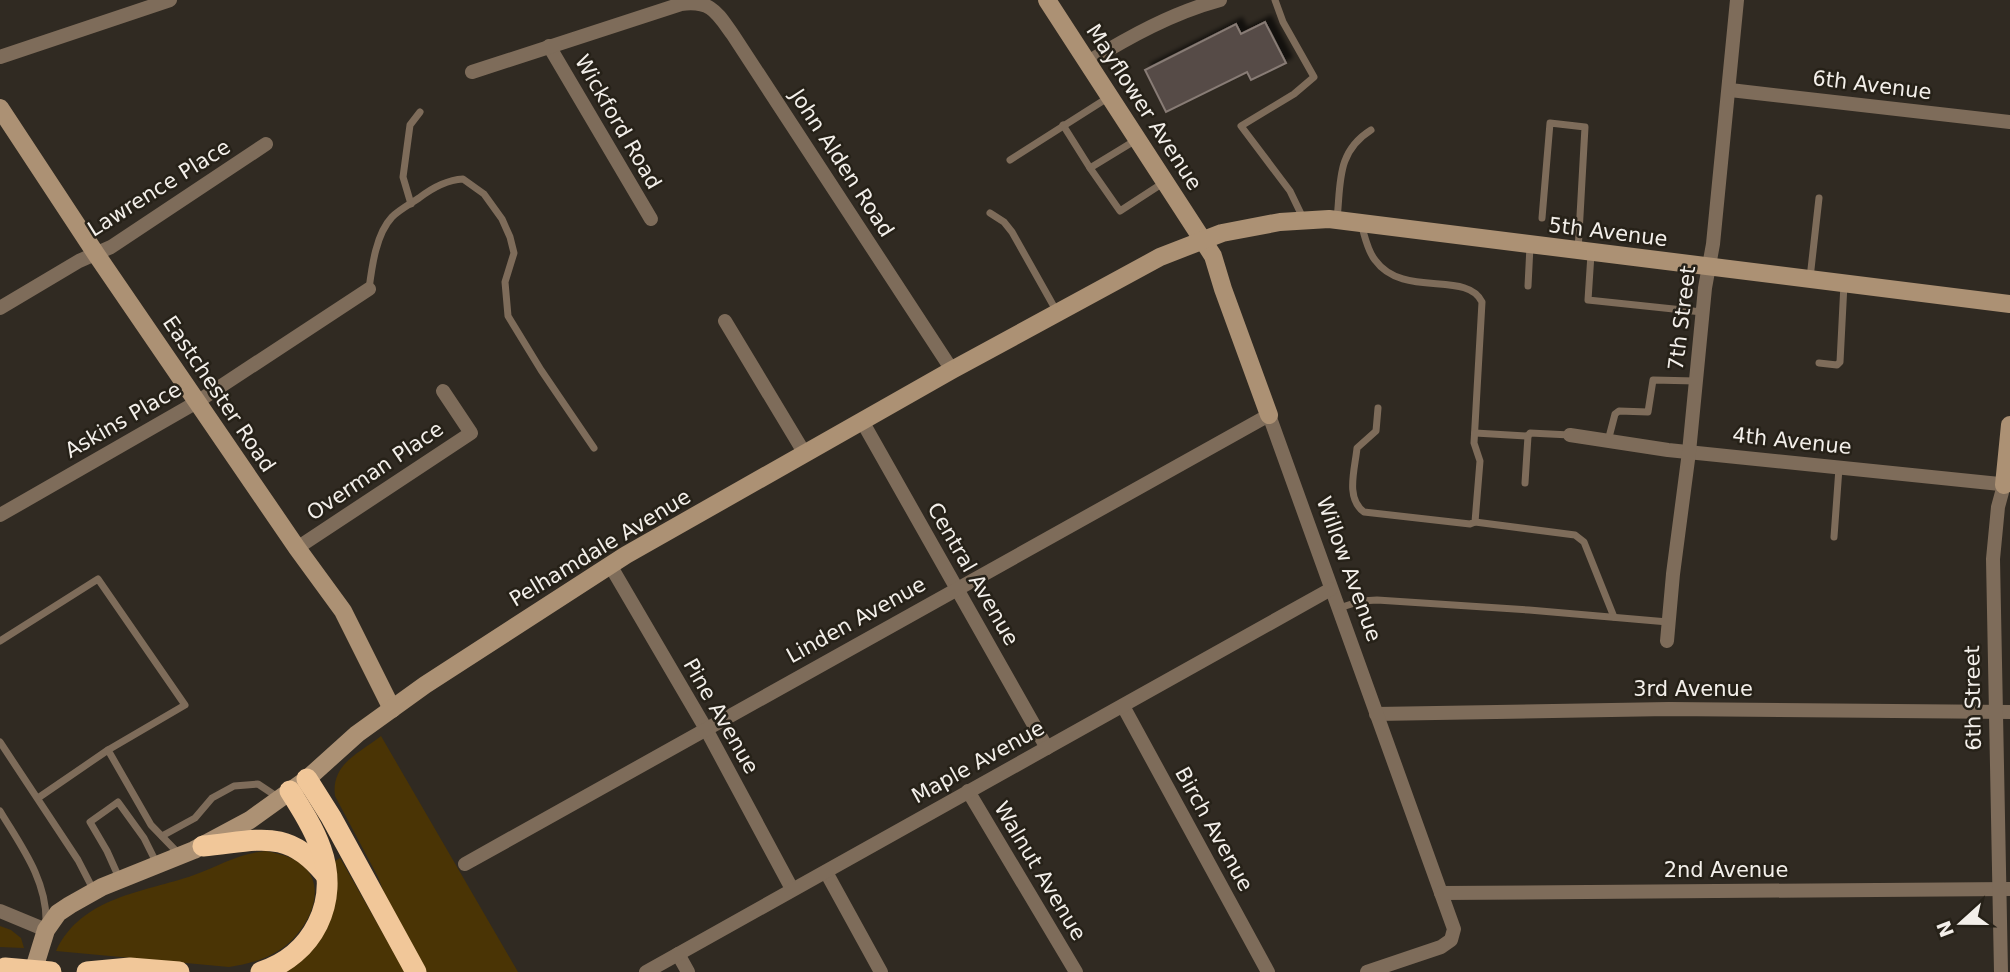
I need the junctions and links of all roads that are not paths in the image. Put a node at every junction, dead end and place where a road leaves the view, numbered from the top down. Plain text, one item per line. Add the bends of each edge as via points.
1 (170, 0) edge
2 (1047, 0) edge
3 (1220, 0) edge
4 (1275, 0) edge
5 (1737, 0) edge
6 (549, 46) junction
7 (0, 57) edge
8 (1088, 62) junction
9 (472, 72) dead end
10 (1730, 90) junction
11 (1110, 96) junction
12 (0, 108) edge
13 (420, 112) dead end
14 (2010, 122) edge
15 (1063, 125) junction
16 (1371, 131) dead end
17 (1138, 139) junction
18 (266, 144) dead end
19 (1010, 160) dead end
20 (1090, 168) junction
21 (1165, 182) junction
22 (1819, 198) dead end
23 (411, 204) junction
24 (990, 213) dead end
25 (1542, 218) dead end
26 (651, 219) dead end
27 (1303, 219) junction
28 (1337, 220) junction
29 (1361, 223) junction
30 (1203, 238) junction
31 (1530, 246) junction
32 (1585, 252) junction
33 (96, 254) junction
34 (1709, 267) junction
35 (1810, 279) junction
36 (1844, 283) junction
37 (1528, 286) dead end
38 (369, 289) joint
39 (2010, 304) edge
40 (0, 308) edge
41 (1057, 312) junction
42 (1702, 312) junction
43 (725, 321) dead end
44 (1819, 363) dead end
45 (952, 370) junction
46 (1696, 381) junction
47 (443, 391) dead end
48 (197, 402) junction
49 (1378, 408) dead end
50 (1269, 415) junction
51 (862, 421) junction
52 (2010, 425) edge
53 (1475, 433) junction
54 (1570, 435) joint
55 (1528, 436) junction
56 (1608, 441) junction
57 (593, 448) dead end
58 (1689, 452) junction
59 (805, 454) junction
60 (1840, 467) junction
61 (1525, 483) dead end
62 (2007, 485) edge
63 (0, 515) edge
64 (1475, 522) junction
65 (1834, 537) dead end
66 (297, 548) junction
67 (610, 565) junction
68 (957, 588) junction
69 (1331, 589) junction
70 (1339, 608) junction
71 (1614, 617) junction
72 (1668, 622) junction
73 (0, 641) edge
74 (1667, 641) dead end
75 (1123, 706) junction
76 (392, 709) junction
77 (2003, 713) edge
78 (1376, 714) junction
79 (706, 729) junction
80 (0, 742) edge
81 (1047, 748) junction
82 (108, 750) junction
83 (292, 790) junction
84 (968, 790) junction
85 (37, 798) junction
86 (0, 811) edge
87 (163, 836) junction
88 (203, 846) junction
89 (180, 856) junction
90 (465, 864) dead end
91 (157, 865) junction
92 (825, 872) junction
93 (326, 876) junction
94 (120, 880) junction
95 (792, 889) junction
96 (2005, 889) edge
97 (94, 891) junction
98 (1441, 893) junction
99 (0, 911) edge
100 (46, 930) junction
101 (678, 954) junction
102 (3, 968) edge
103 (33, 972) edge
104 (51, 972) edge
105 (87, 972) edge
106 (179, 972) edge
107 (261, 972) edge
108 (416, 972) edge
109 (646, 972) edge
110 (688, 972) edge
111 (881, 972) edge
112 (1076, 972) edge
113 (1268, 972) edge
114 (1367, 972) edge
115 (2001, 972) edge

1 - 7 street
2 - 8 street, Mayflower Avenue
3 - 8 street via 1154,24
4 - 27 lane via 1314,77 1241,126 1290,191
5 - 10 street, 7th Street
6 - 9 street
6 - 26 street, Wickford Road
6 - 45 street, John Alden Road via 681,4 710,6
8 - 11 street, Mayflower Avenue
10 - 14 street, 6th Avenue
10 - 34 street, 7th Street
11 - 15 lane
11 - 17 street, Mayflower Avenue
12 - 33 street, Eastchester Road
13 - 23 lane via 410,125 402,177
15 - 19 lane
15 - 20 lane
16 - 28 lane via 1350,147 1343,162
17 - 20 lane
17 - 21 street, Mayflower Avenue
18 - 33 street, Lawrence Place
20 - 21 lane via 1119,211
21 - 30 street, Mayflower Avenue
22 - 35 lane
23 - 38 lane via 392,217 383,232
23 - 57 lane via 453,180 463,179 484,194 502,219 514,253 505,282 508,316
24 - 41 lane via 1012,232
25 - 32 lane via 1550,123 1585,127
27 - 28 street, 5th Avenue
27 - 30 street, 5th Avenue
28 - 29 street, 5th Avenue
29 - 31 street, 5th Avenue
29 - 53 lane via 1375,261 1398,279 1467,287 1478,294 1482,302
30 - 41 street, Pelhamdale Avenue
30 - 50 street, Willow Avenue
31 - 32 street, 5th Avenue
31 - 37 lane
32 - 34 street, 5th Avenue
32 - 42 lane via 1588,300
33 - 40 street, Lawrence Place
33 - 48 street, Eastchester Road
34 - 35 street, 5th Avenue
34 - 42 street, 7th Street
35 - 36 street, 5th Avenue
36 - 39 street, 5th Avenue
36 - 44 lane via 1840,362
38 - 48 street, Askins Place
41 - 45 street, Pelhamdale Avenue
42 - 46 street, 7th Street
43 - 59 street
45 - 51 street, Pelhamdale Avenue
46 - 56 lane via 1653,380 1648,412 1619,411
46 - 58 street, 7th Street
47 - 66 street, Overman Place via 471,433
48 - 63 street, Askins Place
48 - 66 street, Eastchester Road
49 - 64 lane via 1376,431 1357,448 1353,495 1357,507 1364,512
50 - 68 street, Linden Avenue
50 - 69 street, Willow Avenue
51 - 59 street, Pelhamdale Avenue
51 - 68 street, Central Avenue
52 - 62 street, 6th Street
53 - 55 lane
53 - 64 lane via 1480,461
54 - 55 lane
54 - 56 street, 4th Avenue
55 - 61 lane
56 - 58 street, 4th Avenue
58 - 60 street, 4th Avenue
58 - 72 street, 7th Street
59 - 67 street, Pelhamdale Avenue
60 - 62 street, 4th Avenue
60 - 65 lane
62 - 77 street, 6th Street via 1998,507 1993,559
64 - 71 lane via 1575,535 1584,542
66 - 76 street, Eastchester Road via 342,611
67 - 76 street, Pelhamdale Avenue
67 - 79 street, Pine Avenue
68 - 79 street, Linden Avenue
68 - 81 street, Central Avenue
69 - 70 street, Willow Avenue
69 - 75 street, Maple Avenue
70 - 71 lane via 1377,600
70 - 78 street, Willow Avenue
71 - 72 lane
72 - 74 street, 7th Street
73 - 82 lane via 98,579 185,705
75 - 81 street, Maple Avenue
75 - 113 street, Birch Avenue
76 - 83 street, Pelhamdale Avenue
77 - 78 street, 3rd Avenue via 1669,709
77 - 96 street, 6th Street
78 - 98 street, Willow Avenue
79 - 90 street, Linden Avenue
79 - 95 street, Pine Avenue
80 - 85 lane
81 - 84 street, Maple Avenue
82 - 85 lane
82 - 87 lane via 148,820
83 - 87 lane via 258,784 234,786 212,798 195,818
83 - 88 street, Pelhamdale Avenue
83 - 93 highway via 321,850
83 - 108 highway via 325,807
84 - 92 street, Maple Avenue
84 - 112 street, Walnut Avenue
85 - 97 lane
86 - 100 lane via 40,884 47,904
87 - 89 lane
88 - 89 street, Pelhamdale Avenue
88 - 93 highway via 286,843 305,853
89 - 91 street, Pelhamdale Avenue
91 - 94 street, Pelhamdale Avenue
91 - 94 lane via 118,802 90,822
92 - 95 street, Maple Avenue
92 - 111 street
93 - 107 highway via 324,912 313,934 295,955
94 - 97 street, Pelhamdale Avenue
95 - 101 street, Maple Avenue
96 - 98 street, 2nd Avenue
96 - 115 street, 6th Street
97 - 100 street, Pelhamdale Avenue via 58,913
98 - 114 street, Willow Avenue via 1454,929 1451,940
99 - 100 street
100 - 103 street
101 - 109 street, Maple Avenue
101 - 110 street
102 - 104 highway, bridge
105 - 106 highway via 130,968

